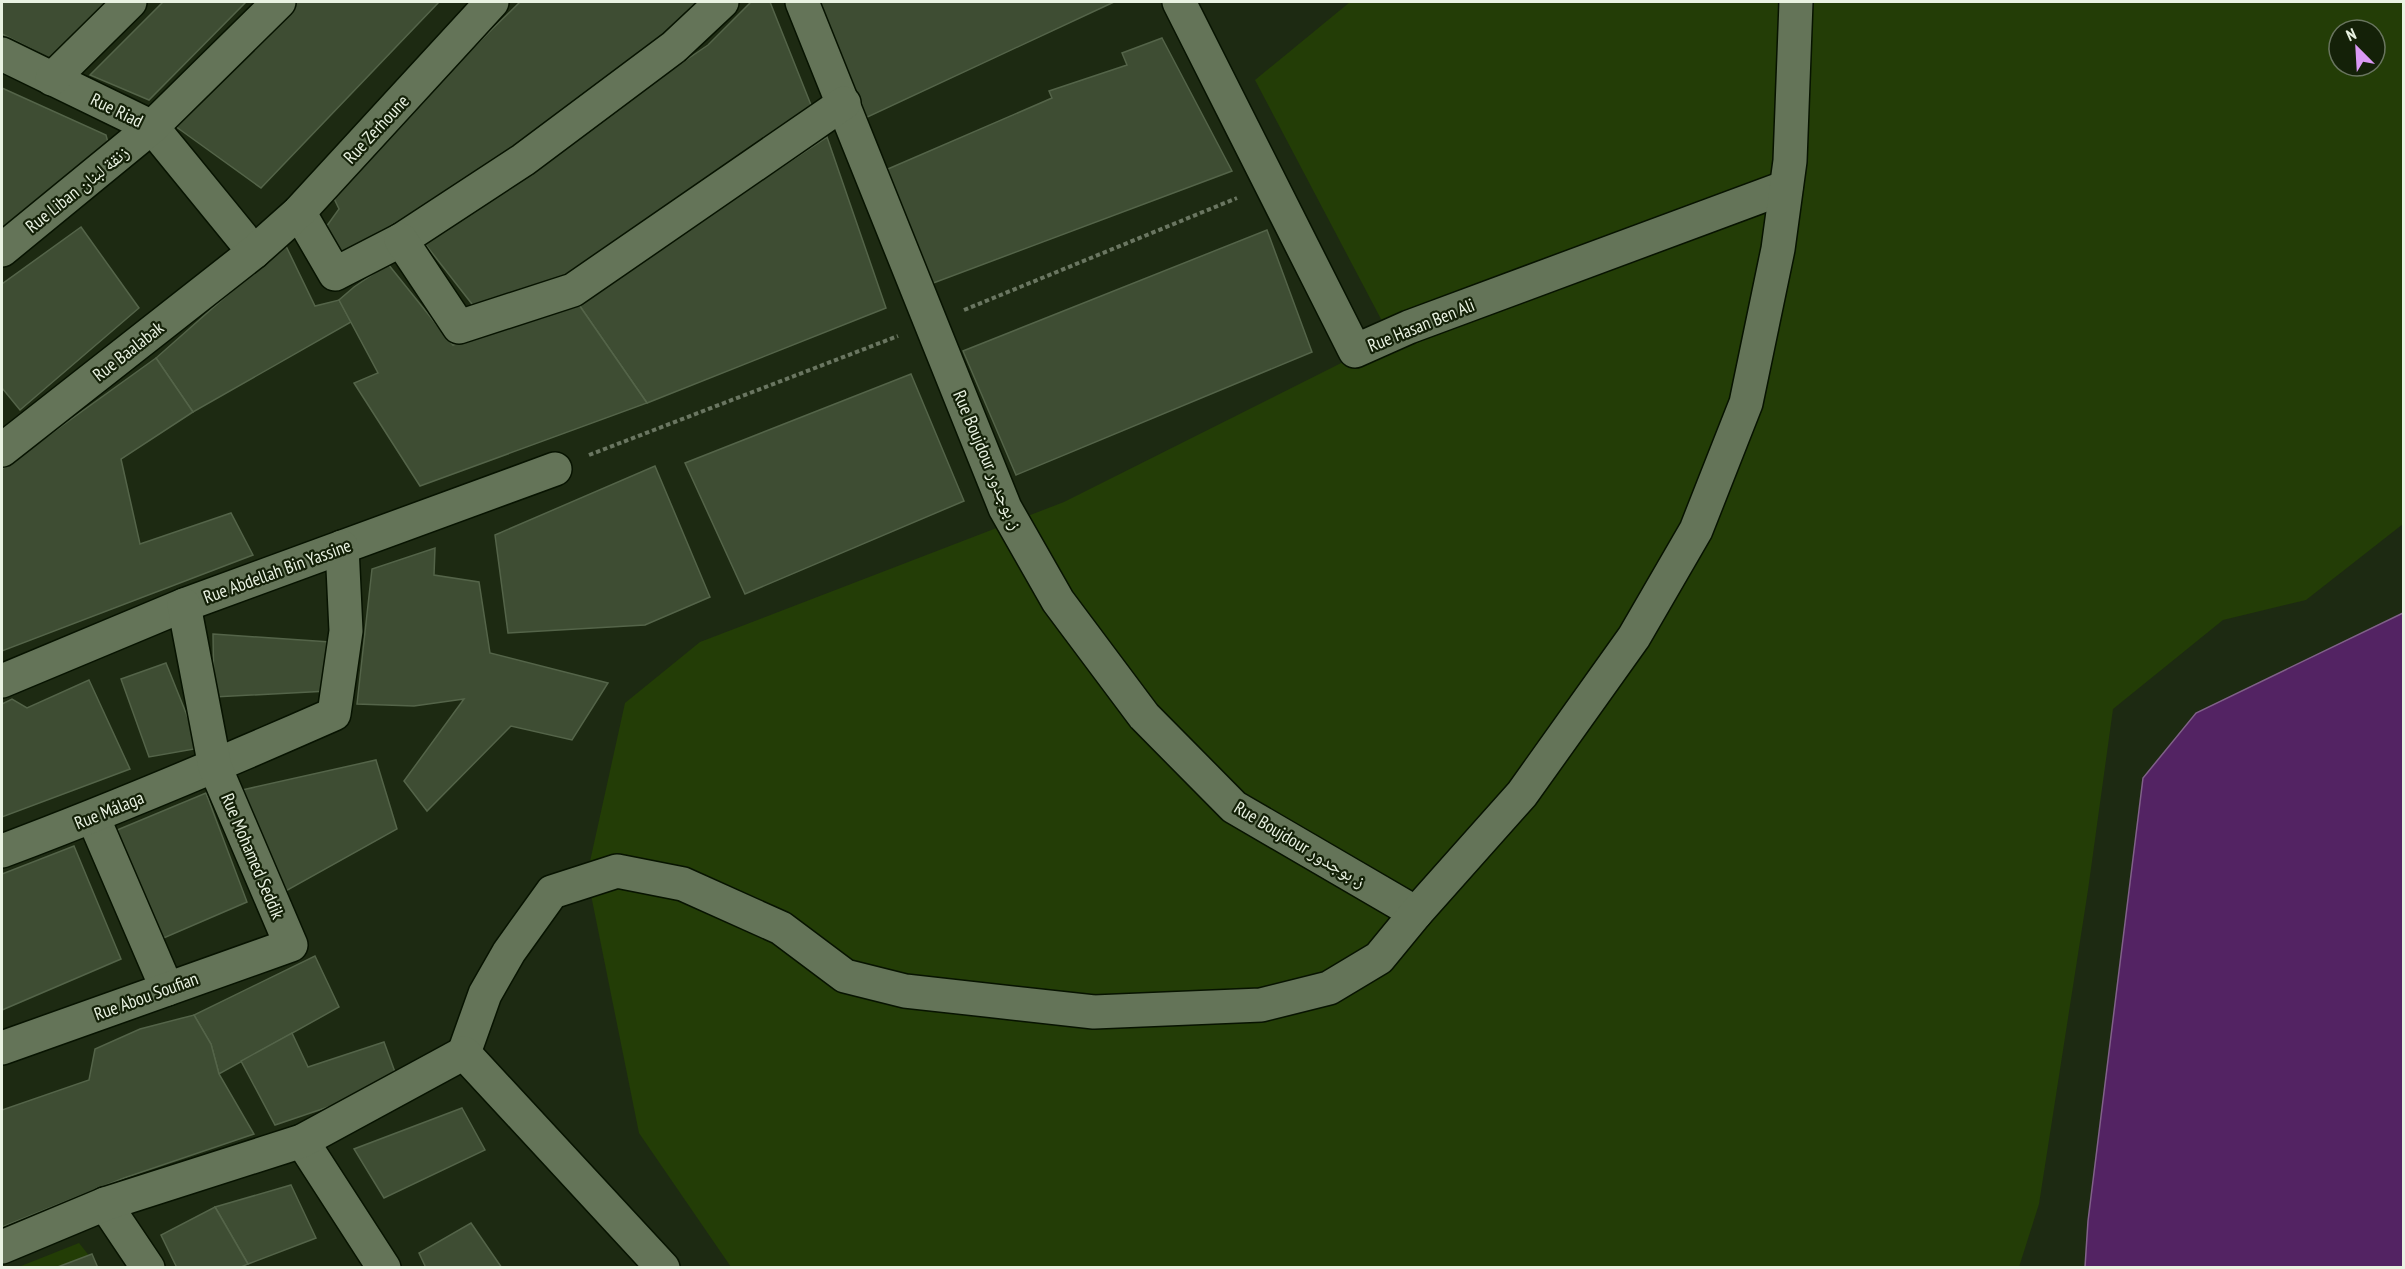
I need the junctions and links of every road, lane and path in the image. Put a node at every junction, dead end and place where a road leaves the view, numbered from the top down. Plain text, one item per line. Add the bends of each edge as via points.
1 (130, 2) edge
2 (279, 2) edge
3 (492, 2) edge
4 (722, 2) edge
5 (802, 2) edge
6 (1179, 2) edge
7 (1796, 2) edge
8 (2, 54) edge
9 (52, 78) junction
10 (844, 103) junction
11 (152, 127) junction
12 (1786, 187) junction
13 (299, 212) junction
14 (401, 240) junction
15 (2, 250) edge
16 (254, 252) junction
17 (2, 450) edge
18 (555, 469) dead end
19 (342, 547) junction
20 (184, 605) junction
21 (2, 681) edge
22 (215, 767) junction
23 (93, 817) junction
24 (2, 851) edge
25 (1416, 913) junction
26 (291, 945) joint
27 (167, 989) junction
28 (2, 1048) edge
29 (464, 1053) junction
30 (302, 1141) junction
31 (105, 1204) junction
32 (2, 1247) edge
33 (148, 1268) edge
34 (384, 1268) edge
35 (663, 1268) edge

1 - 9 street
2 - 11 street, Rue Liban زنقة لبنان
3 - 13 street, Rue Zerhoune
4 - 14 street via 674,47 523,160
5 - 10 street, Rue Boujdour ز. بوجدور
6 - 12 street, Rue Hasan Ben Ali via 1355,351 1409,327
7 - 12 street
8 - 9 street, Rue Riad
9 - 11 street, Rue Riad
10 - 14 street via 573,290 459,327
10 - 25 street, Rue Boujdour ز. بوجدور via 1005,508 1058,601 1144,716 1234,807
11 - 15 street, Rue Liban زنقة لبنان
11 - 16 street, Rue Riad
12 - 25 street via 1778,249 1746,403 1696,530 1634,637 1522,794
13 - 14 street via 335,274
13 - 16 street, Rue Zerhoune
16 - 17 street, Rue Baalabak
18 - 19 street, Rue Abdellah Bin Yassine
19 - 20 street, Rue Abdellah Bin Yassine
19 - 22 street via 346,631 334,714
20 - 21 street, Rue Abdellah Bin Yassine
20 - 22 street, Rue Mohamed Seddik
22 - 23 street, Rue Málaga
22 - 26 street, Rue Mohamed Seddik
23 - 24 street, Rue Málaga
23 - 27 street
25 - 29 street via 1379,958 1329,988 1261,1005 1094,1012 905,991 845,976 781,928 683,884 617,871 552,892 485,994
26 - 27 street, Rue Abou Soufian
27 - 28 street, Rue Abou Soufian
29 - 30 street
29 - 35 street
30 - 31 street
30 - 34 street
31 - 32 street
31 - 33 street

